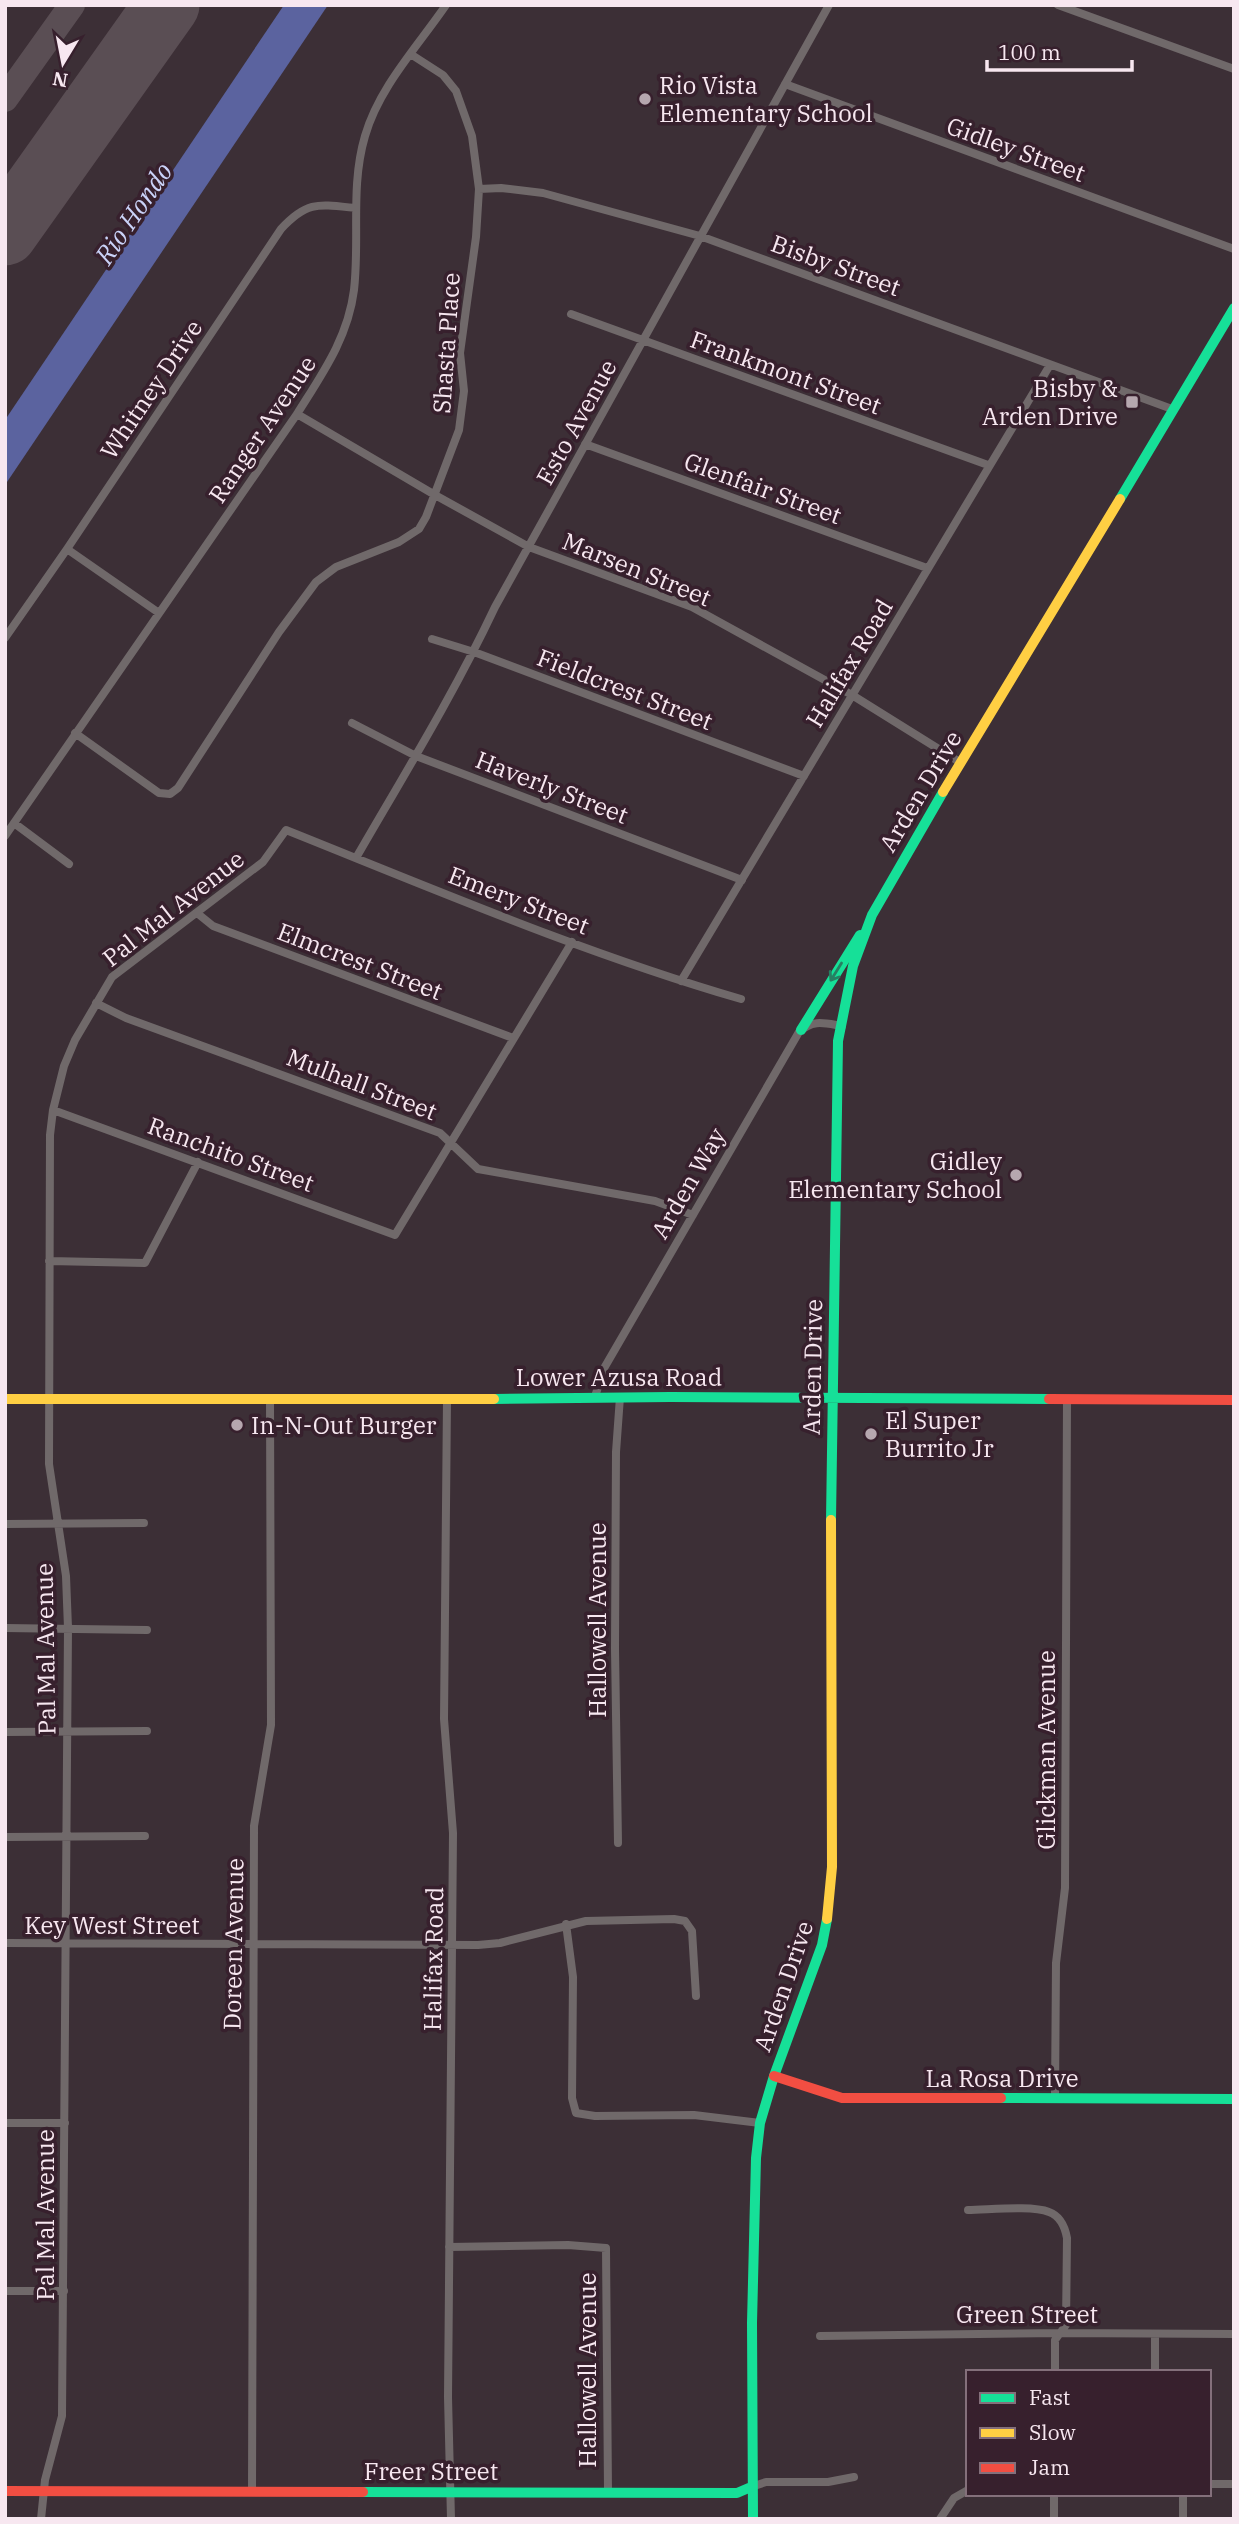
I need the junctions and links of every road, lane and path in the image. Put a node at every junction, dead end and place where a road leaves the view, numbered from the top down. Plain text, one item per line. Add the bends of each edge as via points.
1 (446, 5) edge
2 (829, 5) edge
3 (1058, 5) edge
4 (412, 55) junction
5 (1234, 69) edge
6 (785, 84) junction
7 (480, 189) junction
8 (355, 208) junction
9 (700, 236) junction
10 (1234, 248) edge
11 (1234, 308) edge
12 (571, 314) dead end
13 (643, 341) junction
14 (1050, 365) junction
15 (1172, 409) junction
16 (297, 414) junction
17 (585, 444) junction
18 (988, 465) junction
19 (435, 495) junction
20 (529, 547) junction
21 (67, 549) junction
22 (927, 568) junction
23 (159, 613) junction
24 (5, 638) edge
25 (432, 639) dead end
26 (474, 652) junction
27 (852, 695) junction
28 (352, 723) dead end
29 (75, 733) junction
30 (416, 756) junction
31 (961, 763) junction
32 (804, 776) junction
33 (14, 823) junction
34 (286, 830) joint
35 (5, 836) edge
36 (356, 858) junction
37 (69, 864) dead end
38 (742, 880) junction
39 (197, 913) junction
40 (872, 915) junction
41 (572, 942) junction
42 (681, 981) junction
43 (741, 999) dead end
44 (96, 1003) junction
45 (842, 1026) junction
46 (801, 1030) junction
47 (513, 1038) junction
48 (53, 1110) junction
49 (450, 1144) junction
50 (198, 1162) junction
51 (693, 1215) junction
52 (49, 1261) junction
53 (595, 1397) junction
54 (620, 1397) junction
55 (49, 1398) junction
56 (270, 1398) junction
57 (834, 1398) junction
58 (5, 1399) edge
59 (447, 1400) junction
60 (1067, 1400) junction
61 (1234, 1400) edge
62 (144, 1523) dead end
63 (5, 1524) edge
64 (58, 1524) junction
65 (5, 1628) edge
66 (68, 1628) junction
67 (147, 1630) dead end
68 (147, 1731) dead end
69 (5, 1732) edge
70 (67, 1733) junction
71 (145, 1836) dead end
72 (5, 1837) edge
73 (66, 1838) junction
74 (618, 1843) dead end
75 (566, 1924) junction
76 (5, 1943) edge
77 (66, 1943) junction
78 (254, 1945) junction
79 (453, 1945) junction
80 (696, 1996) dead end
81 (774, 2076) junction
82 (1055, 2098) junction
83 (1234, 2099) edge
84 (5, 2123) edge
85 (65, 2123) junction
86 (760, 2123) junction
87 (968, 2210) dead end
88 (449, 2248) junction
89 (5, 2291) edge
90 (64, 2291) junction
91 (1060, 2333) junction
92 (1155, 2334) junction
93 (1234, 2334) edge
94 (820, 2336) dead end
95 (1055, 2370) edge
96 (1155, 2370) edge
97 (854, 2477) dead end
98 (1211, 2484) edge
99 (1234, 2484) edge
100 (751, 2487) junction
101 (5, 2491) edge
102 (43, 2491) junction
103 (449, 2491) junction
104 (608, 2491) junction
105 (966, 2491) edge
106 (252, 2492) junction
107 (1055, 2496) edge
108 (1183, 2496) edge
109 (41, 2519) edge
110 (451, 2519) edge
111 (753, 2519) edge
112 (940, 2519) edge
113 (1054, 2519) edge
114 (1183, 2519) edge

1 - 4 street, Ranger Avenue
2 - 6 street, Esto Avenue
3 - 5 street
4 - 7 street, Shasta Place via 443,75 456,91 472,136
4 - 8 street, Ranger Avenue via 376,108 365,136
6 - 9 street, Esto Avenue
6 - 10 street, Gidley Street
7 - 9 street, Bisby Street via 544,193
7 - 19 street, Shasta Place via 460,353 464,391 458,430
8 - 16 street, Ranger Avenue via 350,314 332,360
8 - 21 street, Whitney Drive via 307,207 281,229
9 - 13 street, Esto Avenue
9 - 14 street, Bisby Street
11 - 15 street, Arden Drive
12 - 13 street, Frankmont Street
13 - 17 street, Esto Avenue
13 - 18 street, Frankmont Street
14 - 15 street, Bisby Street
14 - 18 street, Halifax Road
15 - 31 street, Arden Drive
16 - 19 street, Marsen Street
16 - 23 street, Ranger Avenue
17 - 20 street, Esto Avenue
17 - 22 street, Glenfair Street
18 - 22 street, Halifax Road
19 - 20 street, Marsen Street
19 - 29 street, Shasta Place via 419,529 336,567 316,582 170,794 159,793
20 - 26 street, Esto Avenue
20 - 27 street, Marsen Street via 692,607
21 - 23 street
21 - 24 street, Whitney Drive
22 - 27 street, Halifax Road
23 - 29 street, Ranger Avenue
25 - 26 street, Fieldcrest Street
26 - 30 street, Esto Avenue
26 - 32 street, Fieldcrest Street
27 - 31 street, Marsen Street
27 - 32 street, Halifax Road
28 - 30 street, Haverly Street
29 - 33 street, Ranger Avenue
30 - 36 street, Esto Avenue
30 - 38 street, Haverly Street
31 - 40 street, Arden Drive
32 - 38 street, Halifax Road
33 - 35 street, Ranger Avenue
33 - 37 street
34 - 36 street, Emery Street
34 - 39 street, Pal Mal Avenue via 263,862
36 - 41 street, Emery Street
38 - 42 street, Halifax Road
39 - 44 street, Pal Mal Avenue via 112,977
39 - 47 street, Elmcrest Street via 213,926
40 - 45 street, Arden Drive via 853,966
40 -> 46 street
41 - 42 street, Emery Street
41 - 47 street
42 - 43 street, Emery Street
44 - 48 street, Pal Mal Avenue via 64,1066
44 - 49 street, Mulhall Street via 440,1133
45 - 46 street via 818,1022
45 - 57 street, Arden Drive via 837,1054
46 - 51 street, Arden Way
47 - 49 street
48 - 50 street, Ranchito Street
48 - 52 street, Pal Mal Avenue
49 - 50 street, Ranchito Street via 395,1235
49 - 51 street, Mulhall Street via 478,1169 655,1201
50 - 52 street via 145,1263
51 - 53 street, Arden Way via 603,1370
52 - 55 street, Pal Mal Avenue
53 - 54 street, Lower Azusa Road
53 - 59 street, Lower Azusa Road
54 - 57 street, Lower Azusa Road
54 - 74 street, Hallowell Avenue via 615,1649
55 - 56 street, Lower Azusa Road
55 - 58 street, Lower Azusa Road
55 - 64 street, Pal Mal Avenue via 48,1464
56 - 59 street, Lower Azusa Road
56 - 78 street, Doreen Avenue via 271,1725 254,1826
57 - 60 street, Lower Azusa Road
57 - 81 street, Arden Drive via 829,1911 822,1945
59 - 79 street, Halifax Road via 444,1719 453,1833
60 - 61 street, Lower Azusa Road
60 - 82 street, Glickman Avenue via 1065,1888 1056,1963
62 - 64 street
63 - 64 street
64 - 66 street, Pal Mal Avenue
65 - 66 street
66 - 67 street
66 - 70 street, Pal Mal Avenue
68 - 70 street
69 - 70 street
70 - 73 street, Pal Mal Avenue
71 - 73 street
72 - 73 street
73 - 77 street, Pal Mal Avenue
75 - 79 street, Key West Street via 500,1943
75 - 80 street, Key West Street via 685,1921 694,1943
75 - 86 street via 573,1977 572,2098 576,2113 694,2115
76 - 77 street, Key West Street
77 - 78 street, Key West Street
77 - 85 street, Pal Mal Avenue
78 - 79 street, Key West Street
78 - 106 street, Doreen Avenue
79 - 88 street, Halifax Road
81 - 82 street, La Rosa Drive via 842,2098
81 - 86 street, Arden Drive
82 - 83 street, La Rosa Drive
84 - 85 street
85 - 90 street, Pal Mal Avenue
86 - 100 street, Arden Drive
87 - 91 street via 1048,2211 1060,2219 1067,2238 1066,2325
88 - 103 street, Halifax Road
88 - 104 street, Hallowell Avenue via 606,2248
89 - 90 street
90 - 102 street, Pal Mal Avenue via 62,2416
91 - 92 street, Green Street
91 - 94 street, Green Street
91 - 95 street via 1055,2340
92 - 93 street, Green Street
92 - 96 street
97 - 100 street, Freer Street via 828,2482 766,2482
98 - 99 street
100 - 104 street, Freer Street via 737,2493
100 - 111 street, Arden Drive
101 - 102 street, Freer Street
102 - 106 street, Freer Street
102 - 109 street, Pal Mal Avenue
103 - 104 street, Freer Street
103 - 106 street, Freer Street
103 - 110 street, Halifax Road
105 - 112 street via 954,2498
107 - 113 street
108 - 114 street

